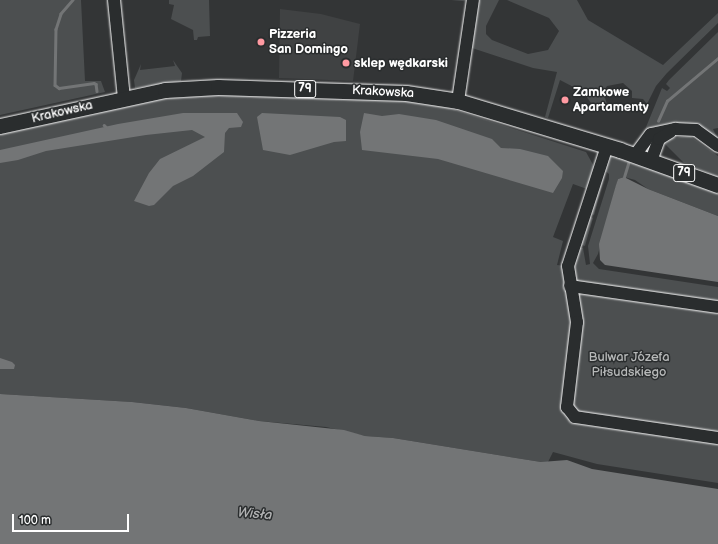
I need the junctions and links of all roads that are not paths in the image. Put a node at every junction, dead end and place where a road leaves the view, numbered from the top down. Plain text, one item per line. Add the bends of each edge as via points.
1 (114, 0) edge
2 (473, 0) edge
3 (124, 98) junction
4 (458, 101) junction
5 (0, 126) edge
6 (675, 129) junction
7 (607, 146) junction
8 (718, 146) edge
9 (635, 155) junction
10 (651, 161) junction
11 (718, 185) edge
12 (570, 286) junction
13 (718, 307) edge
14 (718, 438) edge

1 - 3 street
2 - 4 street
3 - 4 main road, Krakowska / 79 via 165,90 218,87 406,93
3 - 5 main road, Krakowska / 79
4 - 7 main road, Krakowska / 79
6 - 8 street via 696,130
6 - 9 street via 651,134
6 - 10 street via 659,139
7 - 9 main road, Krakowska / 79
7 - 12 street via 570,256
9 - 10 main road, 79
10 - 11 main road, 79
12 - 13 street
12 - 14 street via 577,322 567,407 575,417

